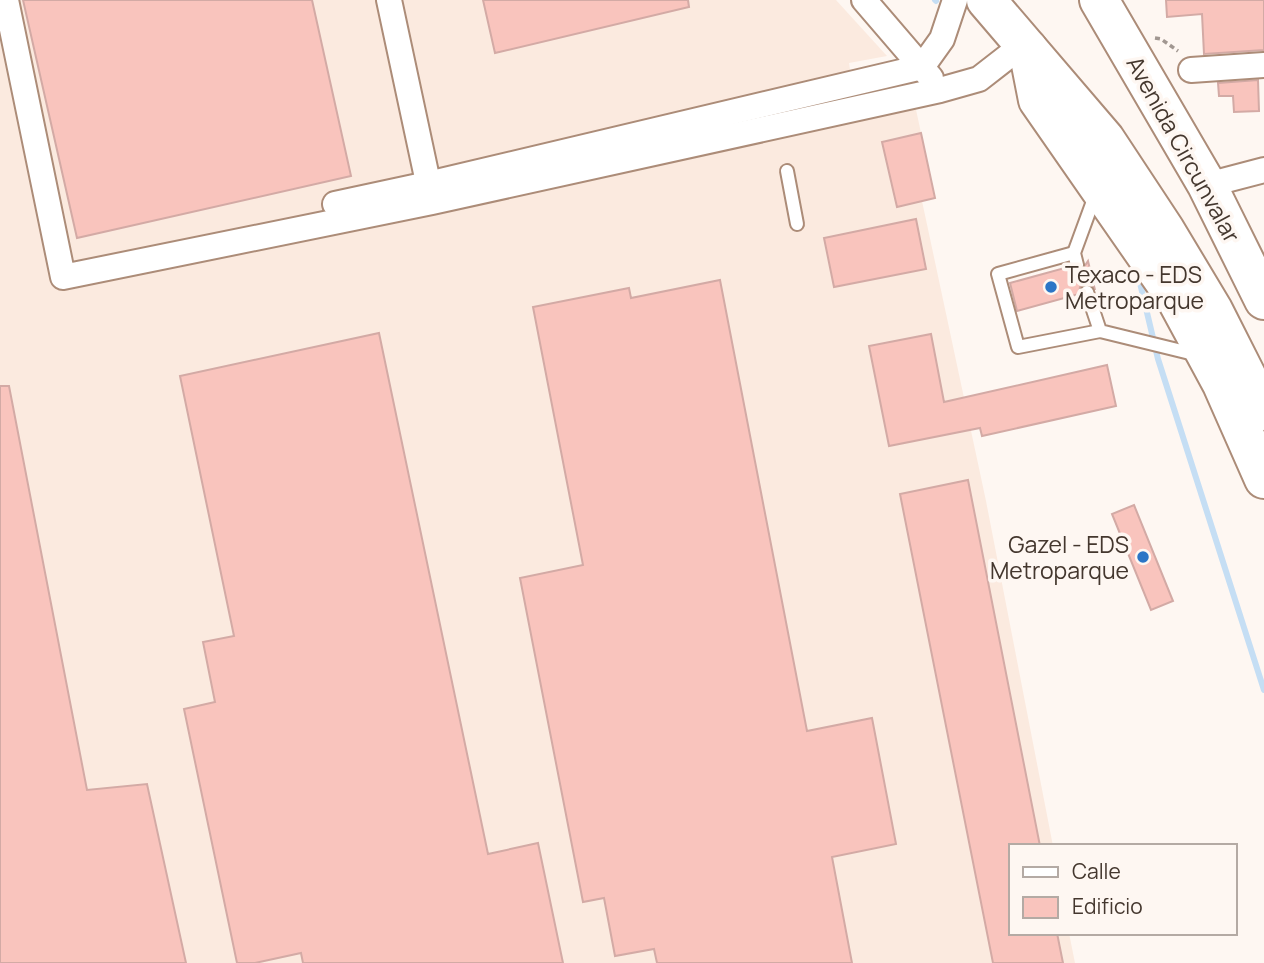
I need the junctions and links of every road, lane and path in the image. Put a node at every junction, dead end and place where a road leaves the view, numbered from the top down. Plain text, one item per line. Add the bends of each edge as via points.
1 (6, 0) edge
2 (389, 0) edge
3 (864, 0) edge
4 (955, 0) edge
5 (986, 0) edge
6 (1100, 0) edge
7 (1026, 45) junction
8 (1264, 65) edge
9 (922, 67) junction
10 (1191, 70) dead end
11 (940, 90) junction
12 (1264, 170) edge
13 (787, 171) dead end
14 (1207, 185) junction
15 (1098, 186) junction
16 (430, 193) junction
17 (797, 223) dead end
18 (1261, 286) edge
19 (1087, 292) dead end
20 (1100, 331) junction
21 (1208, 358) junction
22 (1264, 411) edge
23 (1264, 479) edge

1 - 16 street via 61,269
2 - 16 street
3 - 9 street
4 - 9 street via 942,38
5 - 7 highway
6 - 14 highway, Avenida Circunvalar
7 - 11 street via 979,79
7 - 15 highway via 1038,100
7 - 22 highway via 1105,139 1213,310
8 - 10 street
9 - 11 street
9 - 16 street
11 - 16 street
12 - 14 street
13 - 17 lane
14 - 18 highway, Avenida Circunvalar
15 - 20 lane via 1076,259 998,274 1018,347
15 - 21 highway via 1175,297
19 - 20 lane
20 - 21 lane
21 - 23 highway

